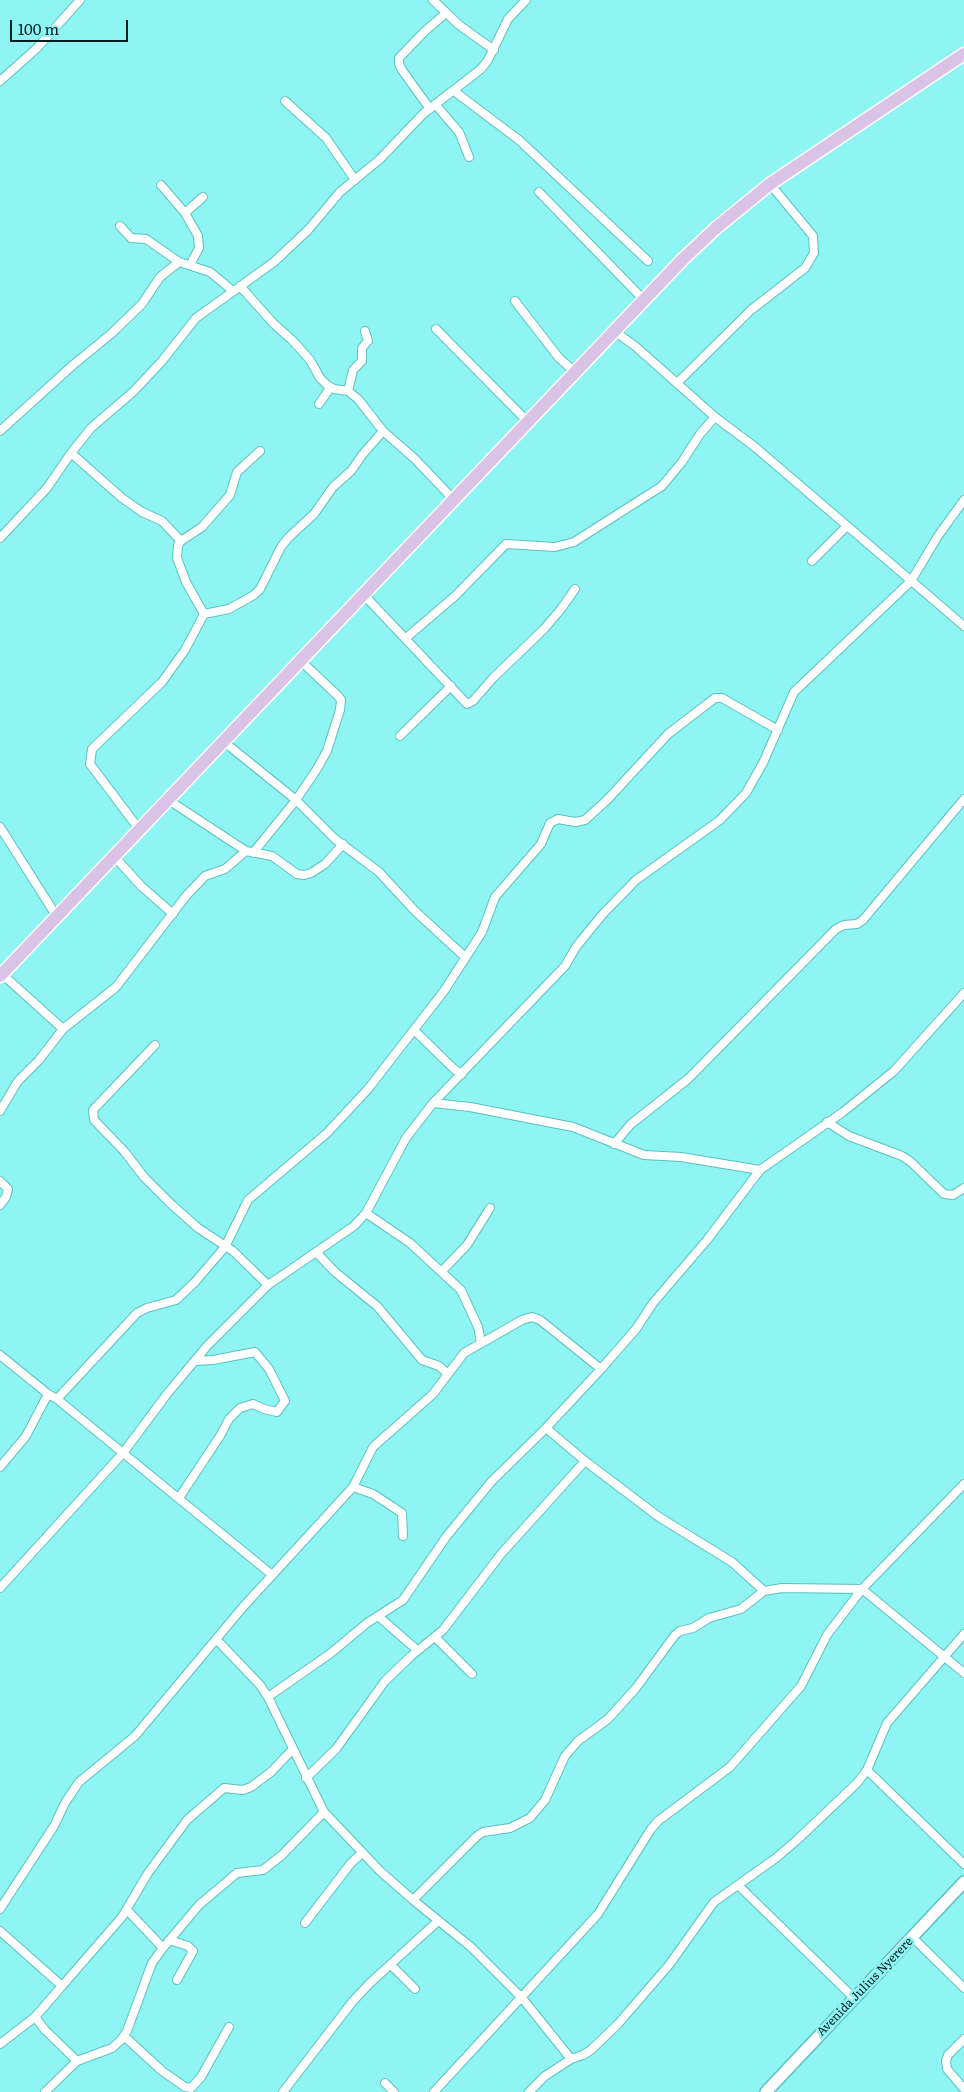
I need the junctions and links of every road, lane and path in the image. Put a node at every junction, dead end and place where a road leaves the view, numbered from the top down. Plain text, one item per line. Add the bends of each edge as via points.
1 (80, 0) edge
2 (433, 0) edge
3 (526, 0) edge
4 (446, 14) junction
5 (494, 50) junction
6 (964, 54) edge
7 (0, 81) edge
8 (454, 90) junction
9 (285, 101) dead end
10 (432, 107) junction
11 (469, 157) dead end
12 (355, 180) junction
13 (770, 184) junction
14 (160, 185) dead end
15 (540, 192) dead end
16 (203, 197) dead end
17 (185, 213) junction
18 (120, 226) dead end
19 (648, 261) dead end
20 (179, 262) junction
21 (190, 265) junction
22 (236, 289) junction
23 (644, 300) junction
24 (515, 301) dead end
25 (436, 330) dead end
26 (366, 331) dead end
27 (614, 331) junction
28 (575, 372) junction
29 (677, 383) junction
30 (330, 388) junction
31 (348, 391) junction
32 (319, 404) dead end
33 (715, 417) junction
34 (528, 422) junction
35 (0, 431) edge
36 (383, 431) junction
37 (260, 451) dead end
38 (71, 453) junction
39 (454, 500) junction
40 (963, 504) edge
41 (847, 526) junction
42 (0, 538) edge
43 (182, 541) junction
44 (812, 561) dead end
45 (911, 581) junction
46 (575, 589) dead end
47 (364, 595) junction
48 (204, 614) junction
49 (964, 626) edge
50 (406, 638) junction
51 (300, 661) junction
52 (451, 686) junction
53 (778, 730) junction
54 (400, 736) dead end
55 (224, 741) junction
56 (167, 799) junction
57 (964, 799) edge
58 (296, 800) junction
59 (0, 828) edge
60 (139, 829) junction
61 (343, 844) junction
62 (249, 852) junction
63 (114, 856) junction
64 (173, 914) junction
65 (57, 917) junction
66 (465, 957) junction
67 (1, 975) edge
68 (964, 993) edge
69 (63, 1029) junction
70 (414, 1030) junction
71 (155, 1045) dead end
72 (462, 1074) junction
73 (433, 1103) junction
74 (0, 1111) edge
75 (827, 1122) junction
76 (614, 1144) junction
77 (760, 1170) junction
78 (0, 1181) edge
79 (964, 1188) edge
80 (0, 1206) edge
81 (490, 1208) dead end
82 (366, 1213) junction
83 (225, 1247) junction
84 (316, 1252) junction
85 (442, 1271) junction
86 (268, 1284) junction
87 (481, 1342) junction
88 (0, 1355) edge
89 (195, 1360) junction
90 (601, 1368) junction
91 (448, 1374) junction
92 (48, 1394) junction
93 (57, 1399) junction
94 (546, 1428) junction
95 (123, 1453) junction
96 (585, 1461) junction
97 (0, 1467) edge
98 (964, 1484) edge
99 (354, 1487) junction
100 (179, 1498) junction
101 (404, 1536) dead end
102 (271, 1574) junction
103 (0, 1588) edge
104 (862, 1589) junction
105 (764, 1591) junction
106 (378, 1616) junction
107 (964, 1634) edge
108 (435, 1637) junction
109 (216, 1639) junction
110 (418, 1650) junction
111 (946, 1657) junction
112 (964, 1673) edge
113 (472, 1674) dead end
114 (268, 1697) junction
115 (292, 1750) junction
116 (867, 1770) junction
117 (306, 1778) junction
118 (324, 1812) junction
119 (362, 1853) junction
120 (964, 1864) edge
121 (964, 1882) edge
122 (738, 1885) junction
123 (413, 1900) junction
124 (0, 1909) edge
125 (127, 1910) junction
126 (438, 1921) junction
127 (305, 1923) dead end
128 (0, 1931) edge
129 (912, 1937) junction
130 (169, 1940) junction
131 (163, 1948) junction
132 (391, 1965) junction
133 (177, 1980) dead end
134 (62, 1986) junction
135 (964, 1988) edge
136 (415, 1989) dead end
137 (522, 1998) junction
138 (855, 1999) junction
139 (35, 2017) junction
140 (229, 2027) dead end
141 (124, 2036) junction
142 (964, 2038) edge
143 (0, 2044) edge
144 (571, 2059) junction
145 (77, 2061) junction
146 (385, 2083) dead end
147 (964, 2089) edge
148 (45, 2092) edge
149 (283, 2092) edge
150 (394, 2092) edge
151 (434, 2092) edge
152 (529, 2092) edge
153 (766, 2092) edge

1 - 7 street via 38,48
2 - 4 street
3 - 5 street via 508,19
4 - 5 street
4 - 10 street via 425,31 400,58 399,64
5 - 8 street via 481,69
6 - 13 main road
8 - 10 street
8 - 19 street via 519,140
9 - 12 street via 326,138
10 - 11 street via 459,132
10 - 12 street
12 - 22 street via 340,192 302,237 265,270
13 - 23 main road via 716,228
13 - 29 street via 813,236 814,253 805,268 752,310
14 - 17 street
15 - 23 street
16 - 17 street
17 - 21 street via 200,242
18 - 20 street via 130,238 146,239
20 - 21 street
20 - 35 street via 160,277 142,304 118,327
21 - 22 street via 210,272
22 - 30 street via 293,341
22 - 38 street via 196,318 140,385 91,428
23 - 27 main road
24 - 28 street via 559,358
25 - 34 street
26 - 31 street via 368,341 362,348 362,361 354,370
27 - 28 main road
27 - 29 street
28 - 34 main road
29 - 33 street
30 - 31 street
30 - 32 street
31 - 36 street via 362,402
33 - 41 street
33 - 50 street via 662,486 574,542 555,547 506,544 455,596
34 - 39 main road
36 - 39 street
36 - 48 street via 351,471 332,486 314,514 288,538 260,589 229,609
37 - 43 street via 237,472 230,495 202,527
38 - 42 street via 47,488
38 - 43 street via 122,498 162,521
39 - 47 main road
40 - 45 street via 938,536
41 - 44 street
41 - 45 street
43 - 48 street via 177,550 179,564
45 - 49 street
45 - 53 street via 799,686
46 - 52 street via 544,629 473,702 467,704
47 - 50 street
47 - 51 main road
48 - 60 street via 185,650 162,682 102,739 90,756 90,764
50 - 52 street
51 - 55 main road
51 - 58 street via 338,696 341,704 327,751
52 - 54 street
53 - 66 street via 722,698 715,698 668,734 585,820 558,819 550,823 541,844 495,897 482,932
53 - 72 street via 746,793 720,820 636,880 586,934 565,966
55 - 56 main road
55 - 58 street
56 - 60 main road
56 - 62 street
57 - 76 street via 863,920 836,930 688,1079 631,1124
58 - 61 street
58 - 62 street
59 - 65 street
60 - 63 main road
61 - 62 street via 324,864 304,875 297,874 272,856
61 - 66 street via 379,872
62 - 64 street via 225,869 205,876
63 - 64 street
63 - 65 main road
64 - 69 street via 116,987
65 - 67 main road
66 - 70 street
67 - 69 street
68 - 75 street via 894,1071
69 - 74 street via 18,1081
70 - 72 street
70 - 83 street via 368,1089 326,1134 248,1200
71 - 83 street via 98,1104 92,1115 171,1204
72 - 73 street
73 - 76 street via 573,1127
73 - 82 street via 406,1138
75 - 77 street
75 - 79 street via 849,1136 902,1156 944,1194 953,1195
76 - 77 street via 644,1155 681,1157
77 - 90 street via 707,1240 653,1303 636,1329
78 - 80 street via 8,1188
81 - 85 street via 466,1245
82 - 84 street via 354,1226
82 - 85 street via 410,1243
83 - 86 street
83 - 93 street via 176,1300 147,1308 131,1318
84 - 86 street
84 - 91 street via 377,1306 422,1360
85 - 87 street via 460,1290 478,1327
86 - 89 street
87 - 90 street via 532,1317
87 - 91 street via 464,1353
88 - 92 street
89 - 95 street
89 - 100 street via 255,1352 269,1369 285,1401 274,1412 253,1404 240,1408 229,1419
90 - 94 street
91 - 99 street via 433,1394 373,1447
92 - 93 street
92 - 97 street via 26,1436
93 - 95 street
94 - 96 street
94 - 106 street via 491,1482 446,1537 403,1600
95 - 100 street
95 - 103 street
96 - 105 street via 659,1517 732,1562
96 - 108 street via 500,1554 450,1622
98 - 104 street
99 - 101 street via 373,1494 402,1513
99 - 102 street
100 - 102 street
102 - 109 street
104 - 105 street via 782,1588
104 - 111 street
104 - 137 street via 827,1635 801,1686 730,1767 658,1821 598,1914
105 - 123 street via 741,1609 709,1618 675,1635 636,1688 608,1719 578,1741 565,1756 545,1800 530,1818 510,1828 477,1836
106 - 110 street
106 - 114 street
107 - 111 street
108 - 110 street
108 - 113 street
109 - 114 street
109 - 124 street via 135,1736 79,1782
110 - 117 street via 385,1681 336,1749
111 - 112 street
111 - 116 street via 888,1723
114 - 115 street
115 - 117 street
115 - 125 street via 251,1787 243,1790 224,1788 187,1820 148,1873
116 - 120 street
116 - 122 street via 797,1840
117 - 118 street
118 - 119 street
118 - 130 street via 263,1870 237,1873 215,1890
119 - 123 street
119 - 127 street
121 - 129 street, Avenida Julius Nyerere
122 - 138 street
122 - 144 street via 714,1902 669,1965 618,2024 591,2050
123 - 126 street
125 - 131 street
125 - 134 street
126 - 132 street
126 - 137 street
128 - 134 street
129 - 135 street
129 - 138 street, Avenida Julius Nyerere
130 - 131 street
130 - 133 street via 193,1951
131 - 141 street via 148,1971
132 - 136 street
132 - 149 street via 342,2013
134 - 139 street
137 - 144 street
137 - 151 street
138 - 153 street, Avenida Julius Nyerere
139 - 143 street
139 - 145 street
140 - 141 street via 201,2077 191,2088 186,2088 162,2071
141 - 145 street via 112,2048
142 - 147 street via 948,2055 946,2062 947,2069
144 - 152 street via 545,2076
145 - 148 street
146 - 150 street

